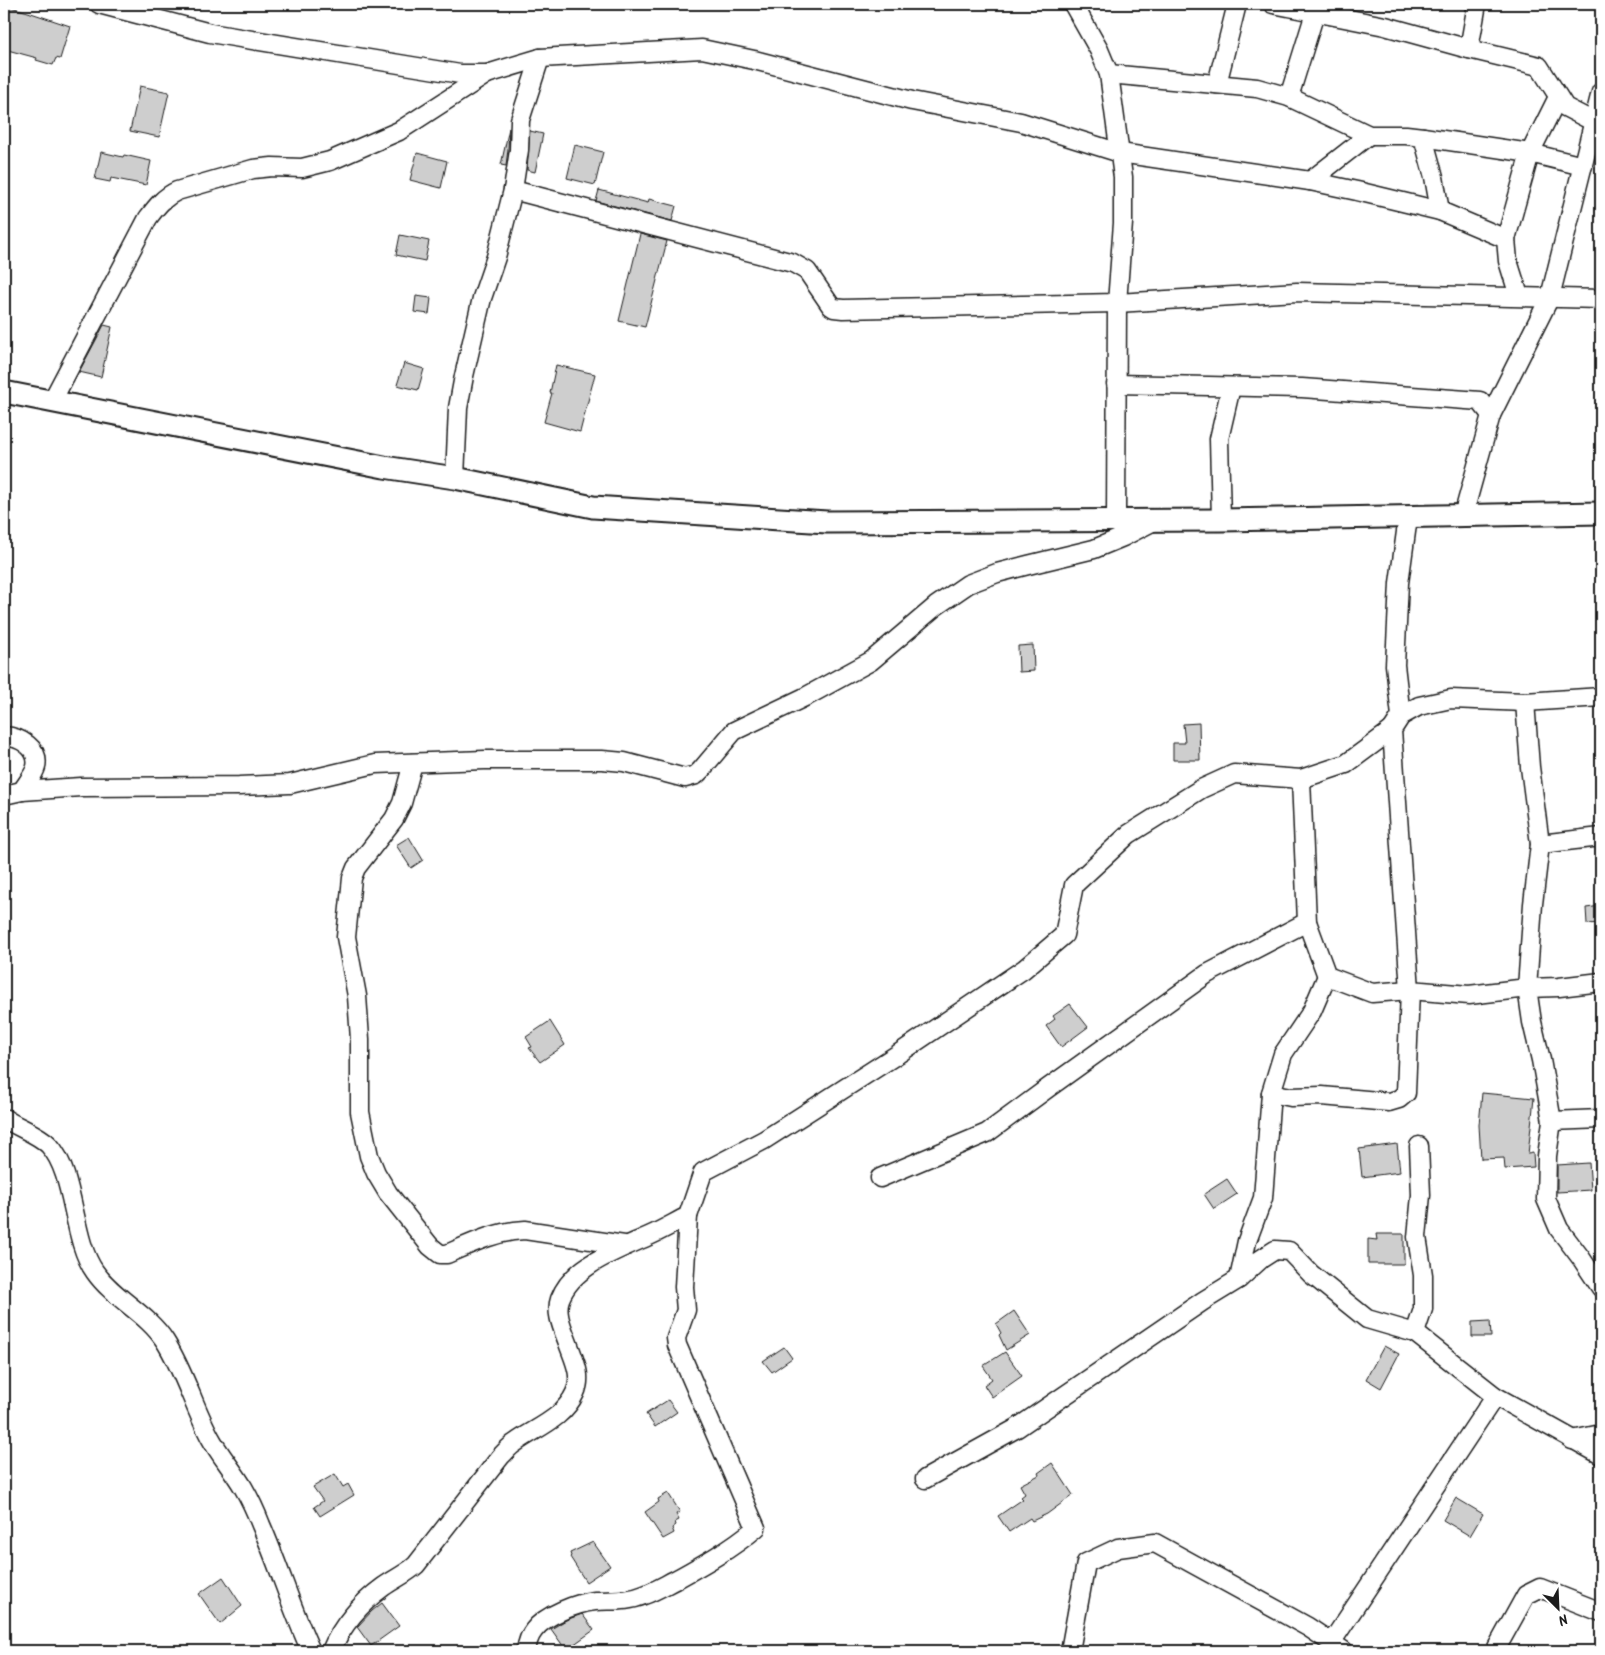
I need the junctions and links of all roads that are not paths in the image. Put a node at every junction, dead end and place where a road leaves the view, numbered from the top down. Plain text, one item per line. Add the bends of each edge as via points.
1 (99, 4) edge
2 (1073, 4) edge
3 (1237, 4) edge
4 (1272, 4) edge
5 (1477, 4) edge
6 (1315, 12) junction
7 (1469, 49) junction
8 (540, 58) junction
9 (487, 74) junction
10 (1109, 74) junction
11 (1217, 84) junction
12 (1601, 92) edge
13 (1289, 97) junction
14 (1558, 97) junction
15 (1598, 126) edge
16 (1369, 135) junction
17 (1424, 137) junction
18 (1530, 152) junction
19 (1120, 153) junction
20 (1583, 166) junction
21 (1310, 181) junction
22 (513, 190) junction
23 (1440, 210) junction
24 (1506, 239) junction
25 (1519, 296) junction
26 (1550, 297) junction
27 (1601, 299) edge
28 (1117, 303) junction
29 (1116, 384) junction
30 (1231, 387) junction
31 (4, 392) edge
32 (52, 401) junction
33 (1491, 415) junction
34 (455, 478) junction
35 (1601, 513) edge
36 (1463, 516) junction
37 (1408, 517) junction
38 (1221, 520) junction
39 (1116, 521) junction
40 (1154, 521) junction
41 (1601, 697) edge
42 (1525, 702) junction
43 (1397, 723) junction
44 (4, 736) edge
45 (413, 763) junction
46 (1301, 779) junction
47 (22, 791) junction
48 (4, 795) edge
49 (1601, 836) edge
50 (1540, 844) junction
51 (1307, 922) junction
52 (1327, 976) junction
53 (1601, 982) edge
54 (1527, 988) junction
55 (1410, 990) junction
56 (1272, 1093) junction
57 (4, 1118) edge
58 (1601, 1119) edge
59 (1552, 1121) junction
60 (1420, 1146) dead end
61 (880, 1178) dead end
62 (688, 1216) junction
63 (624, 1245) junction
64 (1239, 1279) junction
65 (1601, 1288) edge
66 (1414, 1333) junction
67 (1495, 1396) junction
68 (1601, 1434) edge
69 (1572, 1440) junction
70 (1601, 1455) edge
71 (925, 1478) dead end
72 (1601, 1612) edge
73 (1338, 1647) edge
74 (311, 1651) edge
75 (331, 1651) edge
76 (526, 1651) edge
77 (1070, 1651) edge
78 (1495, 1651) edge

1 - 9 street via 210,33 460,74
2 - 10 street
3 - 11 street
4 - 6 street
5 - 7 street
6 - 7 street via 1385,26
6 - 13 street
7 - 14 street via 1538,66
8 - 9 street
8 - 19 street via 702,49 912,101 1021,122
8 - 22 street via 520,120
9 - 32 street via 399,131 330,162 302,168 253,169 168,195 148,218
10 - 11 street
10 - 19 street
11 - 13 street via 1257,88
12 - 15 street
13 - 16 street
14 - 15 street via 1565,107
14 - 18 street
15 - 20 street
16 - 17 street
16 - 21 street
17 - 18 street
17 - 23 street
18 - 20 street
18 - 24 street
19 - 21 street
19 - 28 street via 1123,223
20 - 26 street
21 - 23 street
22 - 28 street via 793,262 807,271 834,308
22 - 34 street via 466,368 458,408
23 - 24 street
24 - 25 street via 1508,260
25 - 26 street
25 - 28 street via 1297,292
26 - 27 street
26 - 33 street
28 - 29 street
29 - 30 street
29 - 39 street
30 - 33 street via 1302,388 1480,401
30 - 38 street via 1219,439
31 - 32 street
32 - 34 street via 384,467
33 - 36 street
34 - 39 street via 593,507 827,522
35 - 36 street
36 - 37 street
37 - 38 street
37 - 43 street via 1399,583 1395,665
38 - 40 street
39 - 40 street
40 - 45 street via 1094,549 968,584 936,606 871,661 734,731 701,770 691,777 602,760
41 - 42 street
42 - 43 street via 1451,698 1419,706
42 - 50 street
43 - 46 street via 1346,764
43 - 55 street
44 - 47 street via 32,748 36,759 36,769
45 - 47 street via 375,764 290,784
45 - 63 street via 394,819 356,868 348,910 346,937 357,996 360,1039 360,1112 376,1173 388,1193 440,1254 496,1234 518,1230
46 - 51 street
46 - 62 street via 1234,774 1201,789 1129,834 1074,885 1064,935 1024,969 898,1054 764,1140 703,1172
47 - 48 street
49 - 50 street
50 - 54 street
51 - 52 street
51 - 61 street via 1207,974 987,1133
52 - 55 street via 1372,993
52 - 56 street via 1312,1012 1283,1054
53 - 54 street
54 - 55 street via 1469,994
54 - 59 street
55 - 56 street via 1406,1094 1389,1102 1322,1096 1291,1097
56 - 64 street via 1263,1198 1247,1241
57 - 74 street via 48,1144 56,1155 69,1190 84,1251 95,1272 164,1340 210,1437 243,1487 262,1526
58 - 59 street
59 - 65 street via 1546,1199 1559,1230
60 - 66 street via 1421,1195 1417,1237 1423,1275 1423,1308
62 - 63 street
62 - 76 street via 686,1310 676,1338 677,1345 756,1528 706,1563 644,1596 581,1604 544,1620 534,1630
63 - 75 street via 581,1272 560,1299 560,1320 579,1378 567,1407 501,1456 416,1565 375,1593 357,1610
64 - 66 street via 1275,1250 1289,1251 1311,1274 1367,1320
64 - 71 street via 1018,1428
66 - 67 street
67 - 69 street
67 - 73 street
68 - 69 street
69 - 70 street
72 - 78 street via 1540,1588 1526,1596
73 - 77 street via 1308,1627 1155,1543 1118,1548 1086,1563

